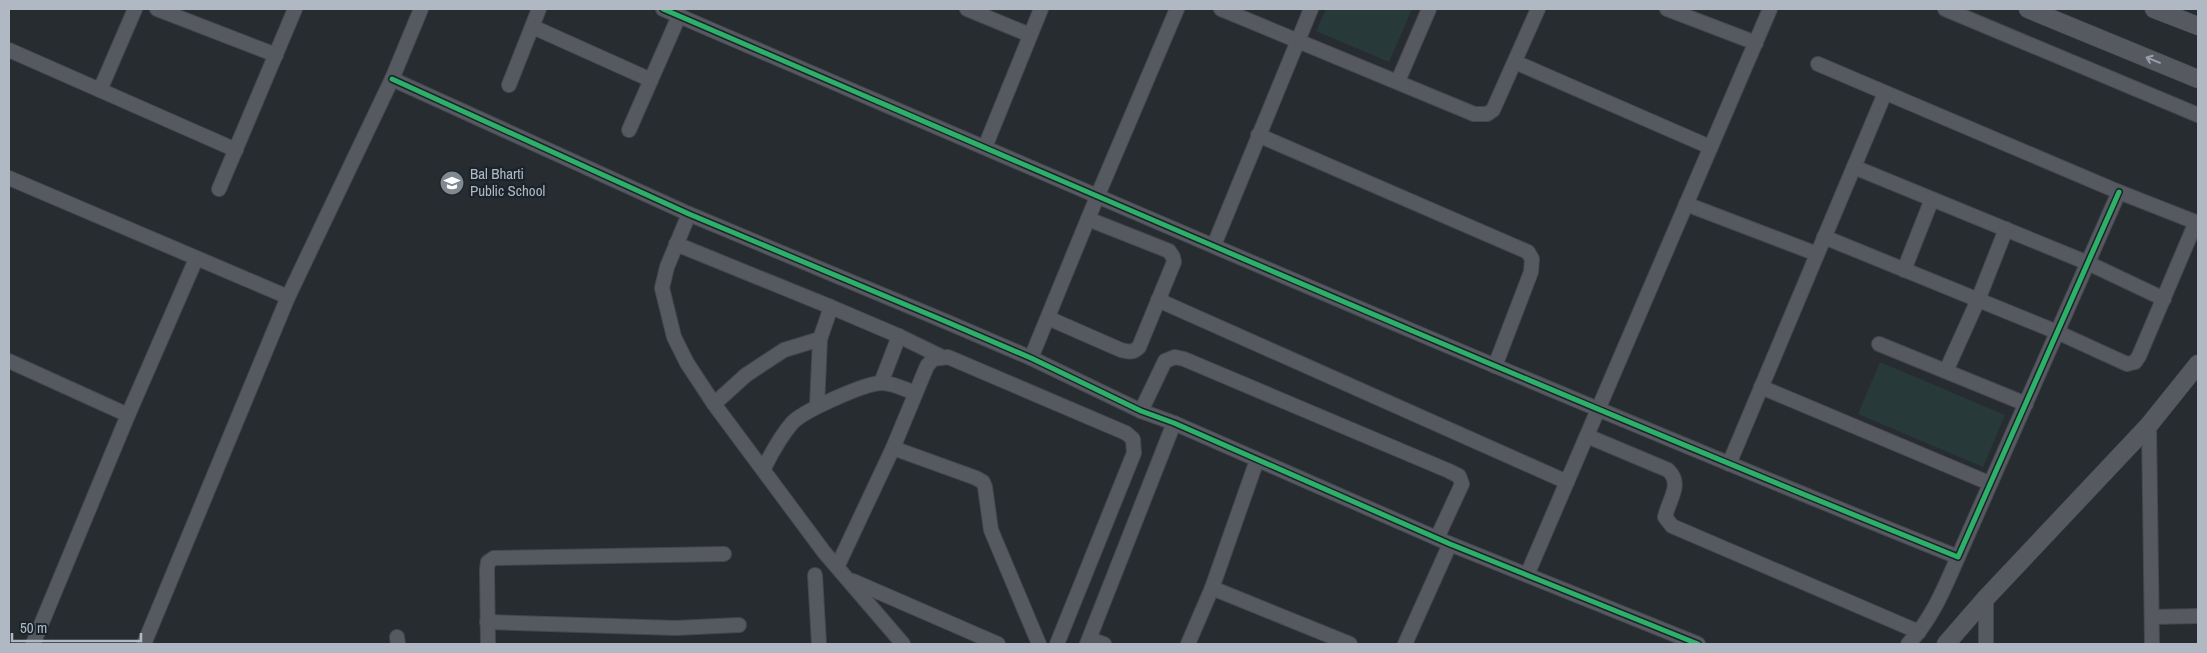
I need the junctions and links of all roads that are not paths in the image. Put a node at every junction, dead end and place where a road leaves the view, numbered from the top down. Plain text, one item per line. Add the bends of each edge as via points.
1 (135, 9) edge
2 (156, 9) edge
3 (295, 9) edge
4 (421, 9) edge
5 (539, 9) edge
6 (662, 9) edge
7 (967, 9) edge
8 (1041, 9) edge
9 (1177, 9) edge
10 (1221, 9) edge
11 (1311, 9) edge
12 (1429, 9) edge
13 (1538, 9) edge
14 (1667, 9) edge
15 (1770, 9) edge
16 (1945, 9) edge
17 (2028, 9) edge
18 (2154, 9) edge
19 (679, 16) junction
20 (2198, 26) edge
21 (533, 27) junction
22 (1030, 36) junction
23 (1297, 39) junction
24 (1756, 43) junction
25 (9, 50) edge
26 (276, 55) junction
27 (1515, 62) junction
28 (1818, 64) dead end
29 (392, 79) junction
30 (2198, 79) edge
31 (651, 80) junction
32 (1398, 81) junction
33 (509, 85) dead end
34 (100, 90) junction
35 (1885, 93) junction
36 (2198, 115) edge
37 (629, 130) dead end
38 (1258, 135) junction
39 (985, 147) junction
40 (1710, 147) junction
41 (236, 150) junction
42 (1854, 167) junction
43 (9, 178) edge
44 (219, 189) dead end
45 (2119, 192) junction
46 (1097, 197) junction
47 (1932, 199) junction
48 (1686, 204) junction
49 (689, 214) junction
50 (1088, 218) junction
51 (2197, 223) edge
52 (2006, 229) junction
53 (1824, 237) junction
54 (676, 244) junction
55 (1214, 245) junction
56 (1816, 254) junction
57 (196, 259) junction
58 (2088, 263) junction
59 (1904, 270) junction
60 (288, 297) junction
61 (2164, 299) junction
62 (1158, 300) junction
63 (1978, 300) junction
64 (831, 307) junction
65 (1048, 318) junction
66 (2057, 332) junction
67 (899, 336) junction
68 (820, 339) junction
69 (1879, 344) dead end
70 (940, 356) junction
71 (1031, 358) junction
72 (9, 361) edge
73 (2198, 364) edge
74 (1496, 366) junction
75 (1946, 371) junction
76 (880, 383) junction
77 (1761, 387) junction
78 (915, 392) junction
79 (714, 404) junction
80 (2026, 404) junction
81 (817, 406) junction
82 (1598, 410) junction
83 (1141, 411) junction
84 (128, 415) junction
85 (1174, 423) junction
86 (2149, 425) junction
87 (1587, 436) junction
88 (893, 448) junction
89 (1257, 460) junction
90 (1729, 464) junction
91 (764, 468) junction
92 (1567, 482) junction
93 (1989, 483) junction
94 (1437, 538) junction
95 (1450, 544) junction
96 (724, 554) dead end
97 (1958, 557) junction
98 (838, 565) junction
99 (814, 575) dead end
100 (1528, 575) junction
101 (850, 580) junction
102 (1212, 588) junction
103 (1986, 598) junction
104 (2198, 616) edge
105 (2152, 617) junction
106 (487, 622) junction
107 (739, 625) dead end
108 (1919, 632) junction
109 (1088, 642) edge
110 (33, 644) edge
111 (144, 644) edge
112 (488, 644) edge
113 (819, 644) edge
114 (902, 644) edge
115 (998, 644) edge
116 (1039, 644) edge
117 (1057, 644) edge
118 (1104, 644) edge
119 (1188, 644) edge
120 (1350, 644) edge
121 (1405, 644) edge
122 (1698, 644) edge
123 (1908, 644) edge
124 (1946, 644) edge
125 (1986, 644) edge
126 (2152, 644) edge

1 - 34 street
2 - 26 street
3 - 26 street
4 - 29 street
5 - 21 street
6 - 19 street
7 - 22 street
8 - 22 street
9 - 46 street
10 - 23 street
11 - 23 street
12 - 32 street
13 - 27 street
14 - 24 street
15 - 24 street
16 - 36 street
30 -> 17 street
18 - 20 street
19 - 31 street
19 - 39 street
21 - 31 street
21 - 33 street
22 - 39 street
23 - 32 street
23 - 38 street
24 - 40 street
25 - 34 street
26 - 41 street
27 - 32 street via 1493,110 1487,114 1474,114
27 - 40 street
28 - 35 street
29 - 49 street
29 - 60 street
31 - 37 street
34 - 41 street
35 - 42 street
35 - 45 street
38 - 55 street
38 - 74 street via 1528,252 1532,260 1531,272
39 - 46 street
40 - 48 street
41 - 44 street
42 - 47 street
42 - 53 street
43 - 57 street
45 - 51 street
45 - 58 street
46 - 50 street
46 - 55 street
47 - 52 street
47 - 59 street
48 - 56 street
48 - 82 street
49 - 54 street
49 - 71 street
50 - 62 street via 1169,251 1174,262
50 - 65 street
51 - 61 street
52 - 58 street
52 - 63 street
53 - 56 street
53 - 59 street
54 - 64 street
54 - 79 street via 662,288 666,310 674,337 687,363
55 - 74 street
56 - 77 street
57 - 60 street
57 - 84 street
58 - 61 street
58 - 66 street
59 - 63 street
60 - 111 street
61 - 66 street via 2135,362 2127,364
62 - 65 street via 1139,346 1129,352
62 - 92 street
63 - 66 street
63 - 75 street
64 - 67 street
64 - 68 street
65 - 71 street
66 - 80 street
67 - 70 street
67 - 76 street
68 - 79 street via 784,350 746,375
68 - 81 street
69 - 75 street
70 - 78 street via 927,366
70 - 117 street via 957,360 1133,439 1134,453
71 - 83 street
72 - 84 street
73 - 86 street
74 - 82 street
75 - 80 street
76 - 78 street
76 - 81 street
77 - 90 street
77 - 93 street
78 - 88 street
79 - 91 street
80 - 93 street
81 - 91 street via 793,422 777,442
82 - 87 street
82 - 90 street
83 - 85 street
83 - 94 street via 1165,361 1175,357 1449,471 1459,476 1462,484
84 - 110 street
85 - 89 street
85 - 109 street
86 - 103 street
86 - 105 street
87 - 92 street
87 - 108 street via 1668,470 1674,476 1676,489 1664,517 1672,526
88 - 98 street
88 - 116 street via 982,482 987,494 990,530
89 - 94 street
89 - 102 street
90 - 97 street
91 - 98 street via 824,552
92 - 100 street
93 - 97 street
94 - 95 street
95 - 100 street
95 - 121 street
96 - 106 street via 494,558 488,562 487,570
97 - 108 street via 1937,605
98 - 101 street
99 - 113 street
100 - 122 street
101 - 114 street
101 - 115 street
102 - 119 street
102 - 120 street
103 - 124 street
103 - 125 street
104 - 105 street
105 - 126 street
106 - 107 street via 676,628
106 - 112 street
108 - 123 street
109 - 118 street

